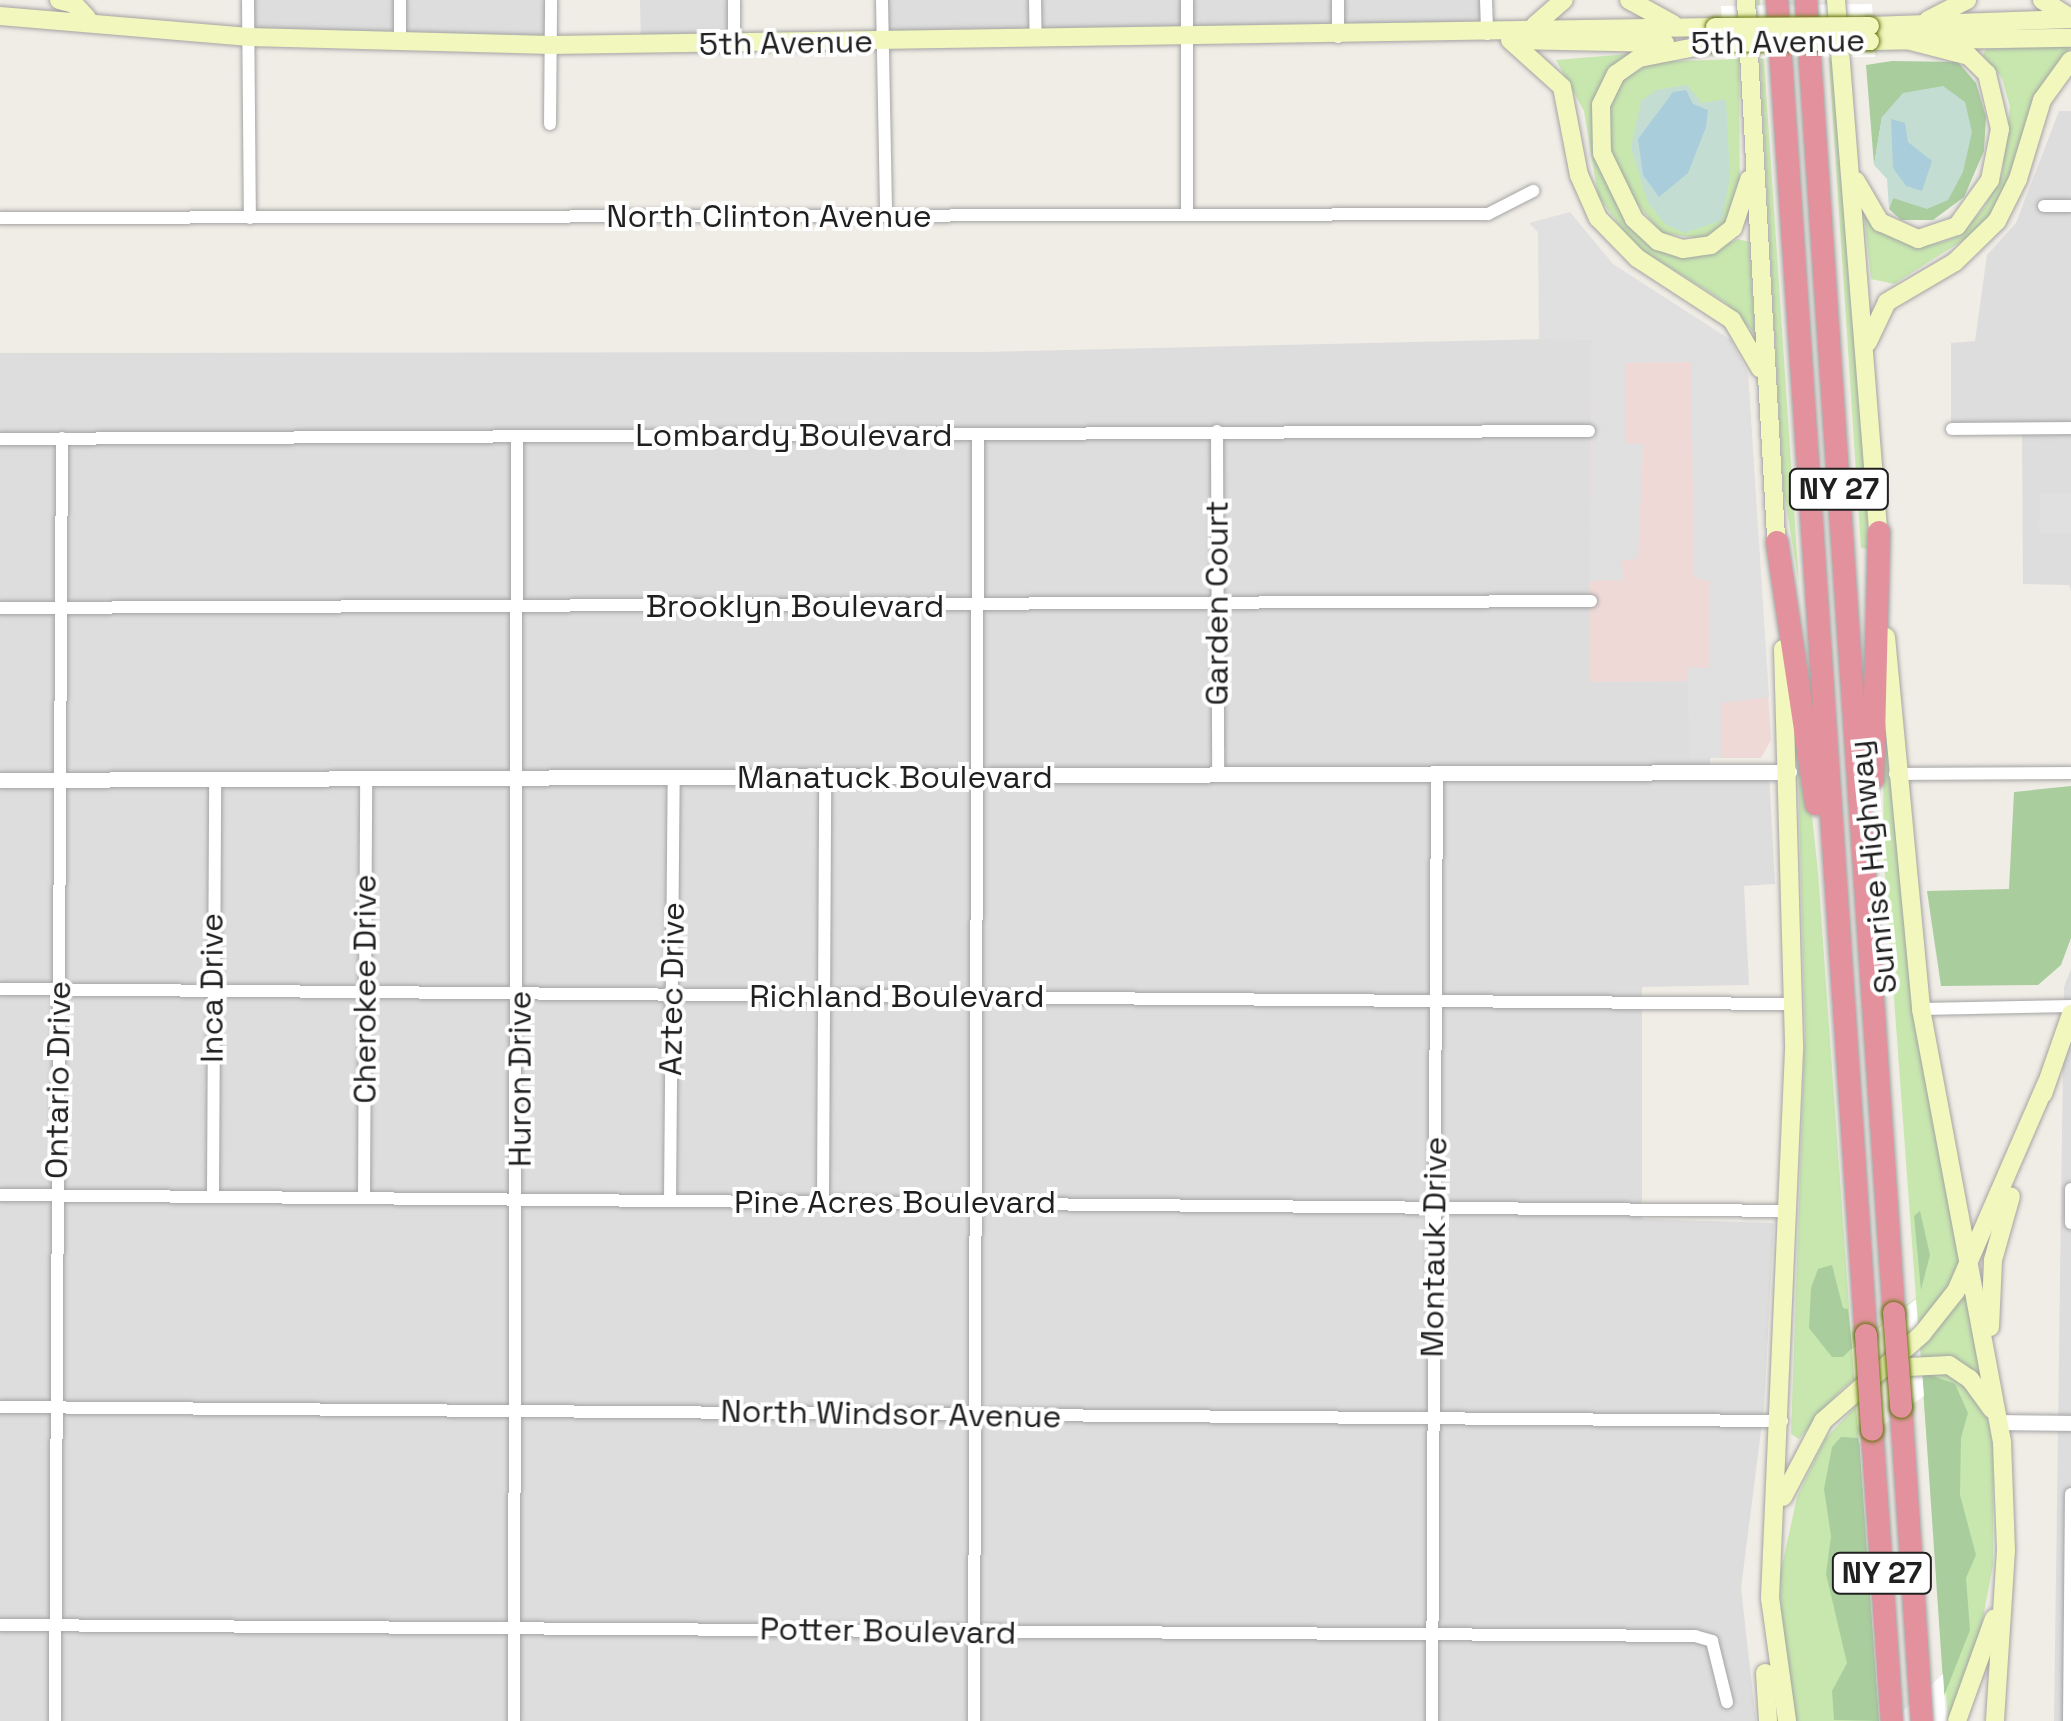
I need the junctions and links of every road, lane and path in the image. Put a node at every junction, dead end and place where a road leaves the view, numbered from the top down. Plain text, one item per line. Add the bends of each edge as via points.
1 (59, 0) edge
2 (248, 0) edge
3 (400, 0) edge
4 (551, 0) edge
5 (734, 0) edge
6 (882, 0) edge
7 (1035, 0) edge
8 (1188, 0) edge
9 (1338, 0) edge
10 (1486, 0) edge
11 (1564, 0) edge
12 (1629, 0) edge
13 (1746, 0) edge
14 (1777, 0) edge
15 (1806, 0) edge
16 (1836, 0) edge
17 (1967, 0) edge
18 (2042, 0) edge
19 (0, 16) edge
20 (87, 18) junction
21 (2071, 18) edge
22 (1534, 26) junction
23 (1683, 28) junction
24 (1910, 32) junction
25 (1487, 34) junction
26 (1716, 35) junction
27 (1187, 36) junction
28 (1338, 36) junction
29 (249, 37) junction
30 (2071, 38) edge
31 (1036, 39) junction
32 (1510, 40) junction
33 (882, 41) junction
34 (400, 44) junction
35 (734, 44) junction
36 (551, 46) junction
37 (2071, 60) edge
38 (550, 124) dead end
39 (1755, 145) junction
40 (1850, 167) junction
41 (1533, 191) dead end
42 (2044, 206) dead end
43 (2071, 206) edge
44 (1186, 215) junction
45 (886, 216) junction
46 (0, 218) edge
47 (250, 218) junction
48 (1866, 347) junction
49 (1766, 384) junction
50 (2071, 428) edge
51 (1952, 429) dead end
52 (1589, 430) dead end
53 (1217, 431) junction
54 (978, 434) junction
55 (517, 436) junction
56 (0, 438) edge
57 (62, 438) junction
58 (1879, 532) junction
59 (1777, 542) junction
60 (1591, 601) dead end
61 (1216, 603) junction
62 (978, 604) junction
63 (62, 607) junction
64 (0, 608) edge
65 (518, 608) junction
66 (1438, 772) junction
67 (1790, 772) junction
68 (2071, 773) edge
69 (1895, 774) junction
70 (1218, 776) junction
71 (215, 778) junction
72 (674, 778) junction
73 (824, 778) junction
74 (977, 778) junction
75 (60, 779) junction
76 (366, 779) junction
77 (519, 779) junction
78 (0, 780) edge
79 (1838, 926) junction
80 (1872, 978) junction
81 (0, 989) edge
82 (59, 990) junction
83 (211, 992) junction
84 (364, 993) junction
85 (520, 994) junction
86 (671, 994) junction
87 (823, 996) junction
88 (976, 997) junction
89 (1436, 1001) junction
90 (1794, 1004) junction
91 (2071, 1006) edge
92 (1920, 1008) junction
93 (2071, 1014) edge
94 (2046, 1084) junction
95 (2071, 1189) edge
96 (0, 1195) edge
97 (57, 1195) junction
98 (212, 1197) junction
99 (364, 1198) junction
100 (520, 1200) junction
101 (670, 1200) junction
102 (823, 1201) junction
103 (976, 1203) junction
104 (1436, 1208) junction
105 (2071, 1210) edge
106 (1790, 1211) junction
107 (2071, 1224) edge
108 (1968, 1268) junction
109 (1880, 1371) junction
110 (1991, 1377) junction
111 (0, 1407) edge
112 (55, 1408) junction
113 (517, 1411) junction
114 (974, 1415) junction
115 (1432, 1420) junction
116 (1782, 1422) junction
117 (2000, 1422) junction
118 (2071, 1423) edge
119 (2071, 1494) edge
120 (1774, 1530) junction
121 (2004, 1582) junction
122 (0, 1624) edge
123 (56, 1625) junction
124 (515, 1628) junction
125 (1770, 1628) junction
126 (976, 1632) junction
127 (1432, 1638) junction
128 (2070, 1641) edge
129 (1728, 1702) dead end
130 (1892, 1719) edge
131 (55, 1721) edge
132 (514, 1721) edge
133 (974, 1721) edge
134 (1432, 1721) edge
135 (1768, 1721) edge
136 (1787, 1721) edge
137 (1922, 1721) edge
138 (1957, 1721) edge
139 (1995, 1721) edge
140 (2069, 1721) edge

1 - 20 main road, 5th Avenue
2 - 29 street
3 - 34 street
4 - 36 street
5 - 35 street
6 - 33 street
7 - 31 street
8 - 27 street
9 - 28 street
10 - 25 street
11 - 22 main road
12 - 23 main road
13 - 39 main road
14 - 79 highway, Sunrise Highway / NY 27
15 - 80 highway, Sunrise Highway / NY 27
16 - 40 main road, Sunrise Highway
17 - 24 main road
18 - 21 main road
19 - 20 main road, 5th Avenue via 71,24
20 - 29 main road, 5th Avenue
21 - 24 main road, 5th Avenue
22 - 23 main road, 5th Avenue
22 - 25 main road, 5th Avenue
23 - 26 main road, 5th Avenue
24 - 26 main road, 5th Avenue, bridge
24 - 30 main road, 5th Avenue
24 - 40 main road via 1969,56 1991,82 2000,128 1985,191 1950,231 1910,238 1873,215
25 - 28 main road, 5th Avenue
25 - 32 main road, 5th Avenue
26 - 32 main road, 5th Avenue
26 - 39 main road via 1640,58 1616,74 1603,96 1600,128 1611,182 1650,235 1674,247 1701,248 1739,221
27 - 28 main road, 5th Avenue
27 - 31 main road, 5th Avenue
27 - 44 street
29 - 34 main road, 5th Avenue
29 - 47 street
31 - 33 main road, 5th Avenue
32 - 49 main road via 1562,88 1578,174 1598,218 1636,258 1732,320
33 - 35 main road, 5th Avenue
33 - 45 street
34 - 36 main road, 5th Avenue
35 - 36 main road, 5th Avenue
36 - 38 street
37 - 48 main road via 2042,100 2018,179 1997,221 1956,262 1887,302
39 - 49 main road
40 - 48 main road, Sunrise Highway
41 - 44 street, North Clinton Avenue via 1488,214
42 - 43 street
44 - 45 street, North Clinton Avenue
45 - 47 street, North Clinton Avenue
46 - 47 street, North Clinton Avenue
48 - 58 main road, Sunrise Highway
49 - 59 main road
50 - 51 street
52 - 53 street, Lombardy Boulevard
53 - 54 street, Lombardy Boulevard
53 - 61 street, Garden Court
54 - 55 street, Lombardy Boulevard
54 - 62 street
55 - 57 street, Lombardy Boulevard
55 - 65 street, Huron Drive
56 - 57 street, Lombardy Boulevard
57 - 63 street, Ontario Drive
58 - 69 main road, Sunrise Highway
58 - 80 highway
59 - 67 main road
59 - 79 highway
60 - 61 street, Brooklyn Boulevard
61 - 62 street, Brooklyn Boulevard
61 - 70 street, Garden Court
62 - 65 street, Brooklyn Boulevard
62 - 74 street
63 - 64 street, Brooklyn Boulevard
63 - 65 street, Brooklyn Boulevard
63 - 75 street, Ontario Drive
65 - 77 street, Huron Drive
66 - 67 street, Manatuck Boulevard
66 - 70 street, Manatuck Boulevard
66 - 89 street, Montauk Drive
67 - 90 main road
68 - 69 street
69 - 92 main road, Sunrise Highway
70 - 74 street, Manatuck Boulevard
71 - 75 street, Manatuck Boulevard
71 - 76 street, Manatuck Boulevard
71 - 83 street, Inca Drive
72 - 73 street, Manatuck Boulevard
72 - 77 street, Manatuck Boulevard
72 - 86 street, Aztec Drive
73 - 74 street, Manatuck Boulevard
73 - 87 street
74 - 88 street
75 - 78 street, Manatuck Boulevard
75 - 82 street, Ontario Drive
76 - 77 street, Manatuck Boulevard
76 - 84 street, Cherokee Drive
77 - 85 street, Huron Drive
79 - 130 highway, Sunrise Highway / NY 27, bridge
80 - 137 highway, Sunrise Highway / NY 27, bridge
81 - 82 street, Richland Boulevard
82 - 83 street, Richland Boulevard
82 - 97 street, Ontario Drive
83 - 84 street, Richland Boulevard
83 - 98 street, Inca Drive
84 - 85 street, Richland Boulevard
84 - 99 street, Cherokee Drive
85 - 86 street, Richland Boulevard
85 - 100 street, Huron Drive
86 - 87 street, Richland Boulevard
86 - 101 street, Aztec Drive
87 - 88 street, Richland Boulevard
87 - 102 street
88 - 89 street, Richland Boulevard
88 - 103 street
89 - 90 street, Richland Boulevard
89 - 104 street, Montauk Drive
90 - 106 main road
91 - 92 street
92 - 108 main road, Sunrise Highway
93 - 94 main road
94 - 108 main road
94 - 110 main road via 1993,1260
95 - 105 street
96 - 97 street, Pine Acres Boulevard
97 - 98 street, Pine Acres Boulevard
97 - 112 street, Ontario Drive
98 - 99 street, Pine Acres Boulevard
99 - 100 street, Pine Acres Boulevard
100 - 101 street, Pine Acres Boulevard
100 - 113 street, Huron Drive
101 - 102 street, Pine Acres Boulevard
102 - 103 street, Pine Acres Boulevard
103 - 104 street, Pine Acres Boulevard
103 - 114 street
104 - 106 street, Pine Acres Boulevard
104 - 115 street, Montauk Drive
105 - 107 street
106 - 116 main road
108 - 109 main road via 1942,1313
108 - 110 main road, Sunrise Highway
109 - 117 main road via 1919,1362 1949,1365 1977,1386
109 - 120 main road via 1840,1402 1808,1442
110 - 117 main road, Sunrise Highway
111 - 112 street, North Windsor Avenue
112 - 113 street, North Windsor Avenue
112 - 123 street, Ontario Drive
113 - 114 street, North Windsor Avenue
113 - 124 street, Huron Drive
114 - 115 street, North Windsor Avenue
114 - 126 street
115 - 116 street, North Windsor Avenue
115 - 127 street, Montauk Drive
116 - 120 main road
117 - 118 street
117 - 121 main road, Sunrise Highway
119 - 128 street
120 - 125 main road
121 - 138 main road
121 - 139 main road, Sunrise Highway
122 - 123 street, Potter Boulevard
123 - 124 street, Potter Boulevard
123 - 131 street, Ontario Drive
124 - 126 street, Potter Boulevard
124 - 132 street, Huron Drive
125 - 135 main road
125 - 136 main road
126 - 127 street, Potter Boulevard
126 - 133 street
127 - 129 street, Potter Boulevard via 1694,1636 1712,1641
127 - 134 street, Montauk Drive
128 - 140 street

